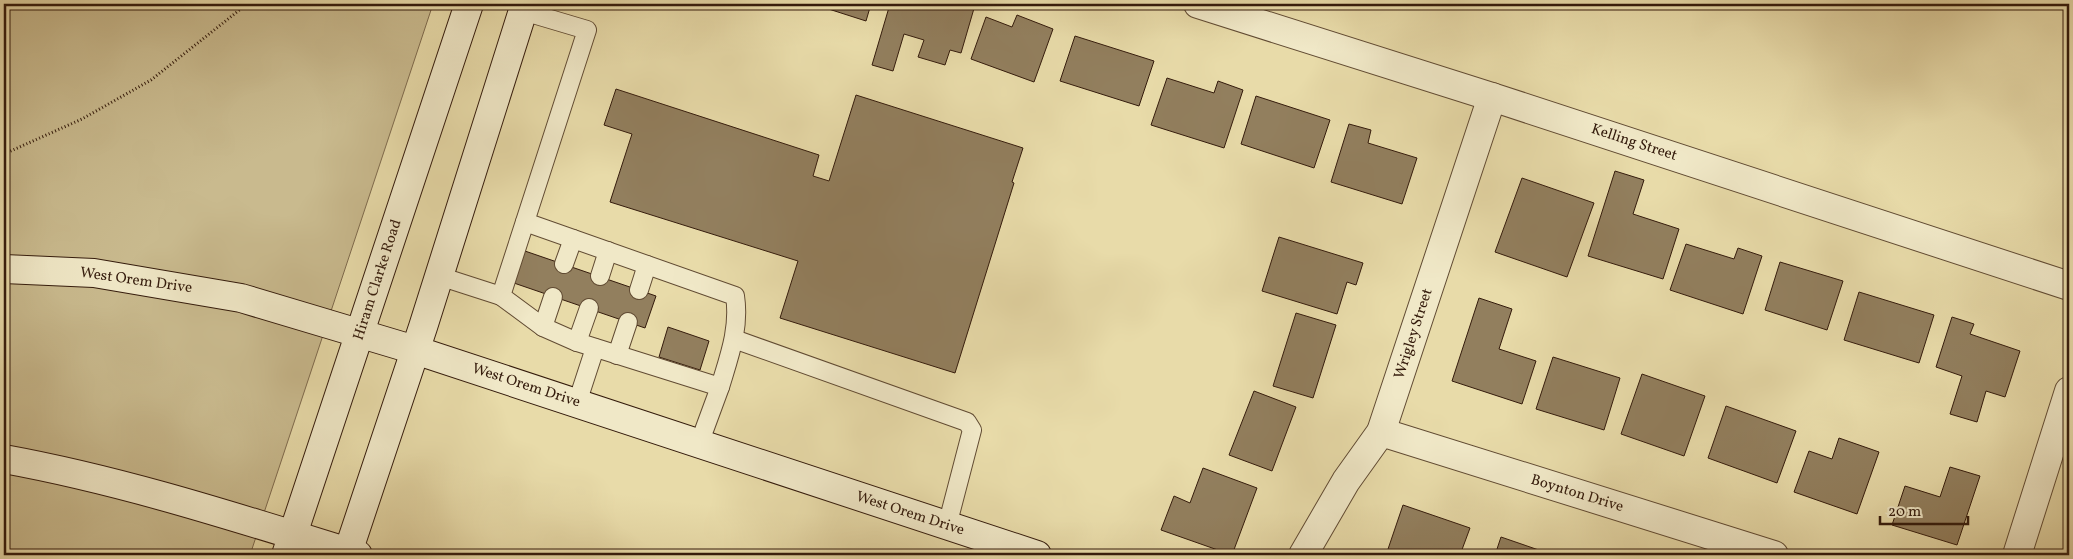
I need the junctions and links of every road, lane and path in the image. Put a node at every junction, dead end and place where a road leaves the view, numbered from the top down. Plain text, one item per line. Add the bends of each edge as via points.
1 (247, 4) edge
2 (469, 4) edge
3 (1198, 4) edge
4 (524, 7) edge
5 (1492, 97) junction
6 (4, 154) edge
7 (525, 222) junction
8 (573, 239) junction
9 (608, 251) junction
10 (564, 264) dead end
11 (647, 265) junction
12 (4, 269) edge
13 (439, 276) junction
14 (600, 276) dead end
15 (2069, 286) edge
16 (639, 290) dead end
17 (501, 296) junction
18 (553, 297) dead end
19 (589, 308) dead end
20 (628, 322) dead end
21 (543, 327) junction
22 (361, 334) junction
23 (734, 339) junction
24 (578, 342) junction
25 (595, 348) junction
26 (415, 350) junction
27 (617, 355) junction
28 (720, 387) junction
29 (2069, 391) edge
30 (576, 403) junction
31 (1381, 432) junction
32 (699, 444) junction
33 (4, 460) edge
34 (947, 526) junction
35 (290, 545) edge
36 (351, 554) edge
37 (1037, 555) edge
38 (1303, 555) edge
39 (1774, 555) edge
40 (2017, 555) edge

1 - 6 path via 151,80 82,119
2 - 22 main road, Hiram Clarke Road
3 - 5 main road, Kelling Street
4 - 7 lane via 587,30
4 - 13 main road
5 - 15 main road, Kelling Street
5 - 31 main road, Wrigley Street
7 - 8 lane
7 - 17 lane
8 - 9 lane
8 - 10 lane
9 - 11 lane
9 - 14 lane
11 - 16 lane
11 - 23 lane via 735,296 738,314
12 - 22 main road, West Orem Drive via 94,273 241,298
13 - 17 lane
13 - 26 main road
17 - 21 lane
18 - 21 lane
19 - 24 lane
20 - 27 lane
21 - 24 lane
22 - 26 main road, West Orem Drive
22 - 35 main road, Hiram Clarke Road
23 - 28 lane
23 - 34 lane via 967,422 972,430
24 - 25 lane
25 - 27 lane
25 - 30 lane
26 - 30 main road, West Orem Drive
26 - 36 main road
27 - 28 lane
28 - 32 lane
29 - 40 main road
30 - 32 main road, West Orem Drive
31 - 38 main road, Wrigley Street via 1346,481
31 - 39 main road, Boynton Drive
32 - 34 main road, West Orem Drive
33 - 35 main road via 57,469 185,502
34 - 37 main road, West Orem Drive
35 - 36 main road

